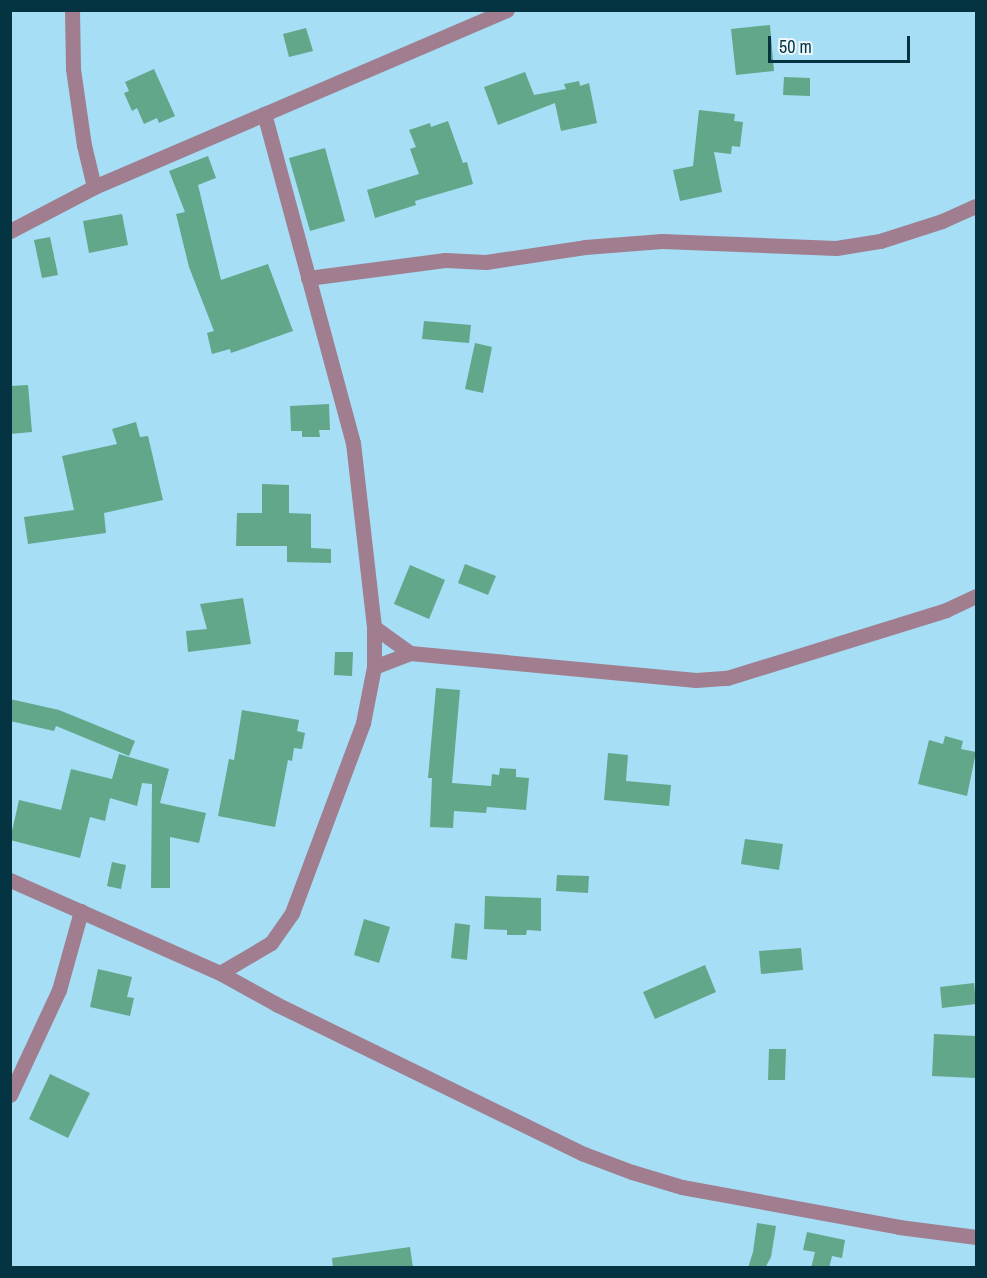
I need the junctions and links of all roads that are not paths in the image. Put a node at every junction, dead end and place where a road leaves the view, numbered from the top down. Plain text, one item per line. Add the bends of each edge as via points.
1 (72, 10) edge
2 (507, 10) edge
3 (264, 114) junction
4 (94, 187) junction
5 (976, 206) edge
6 (10, 231) edge
7 (308, 278) junction
8 (976, 596) edge
9 (374, 627) junction
10 (410, 653) junction
11 (374, 667) junction
12 (10, 880) edge
13 (81, 911) junction
14 (220, 973) junction
15 (10, 1095) edge
16 (976, 1238) edge

1 - 4 street via 73,69
2 - 3 street
3 - 4 street
3 - 7 street
4 - 6 street
5 - 7 street via 880,241 836,248 663,241 585,247 486,262 445,260
7 - 9 street via 353,443
8 - 10 street via 946,610 727,678 696,680
9 - 10 street
9 - 11 street
10 - 11 street
11 - 14 street via 363,723 291,913 271,942
12 - 13 street
13 - 14 street
13 - 15 street via 59,990
14 - 16 street via 584,1154 632,1172 694,1189

